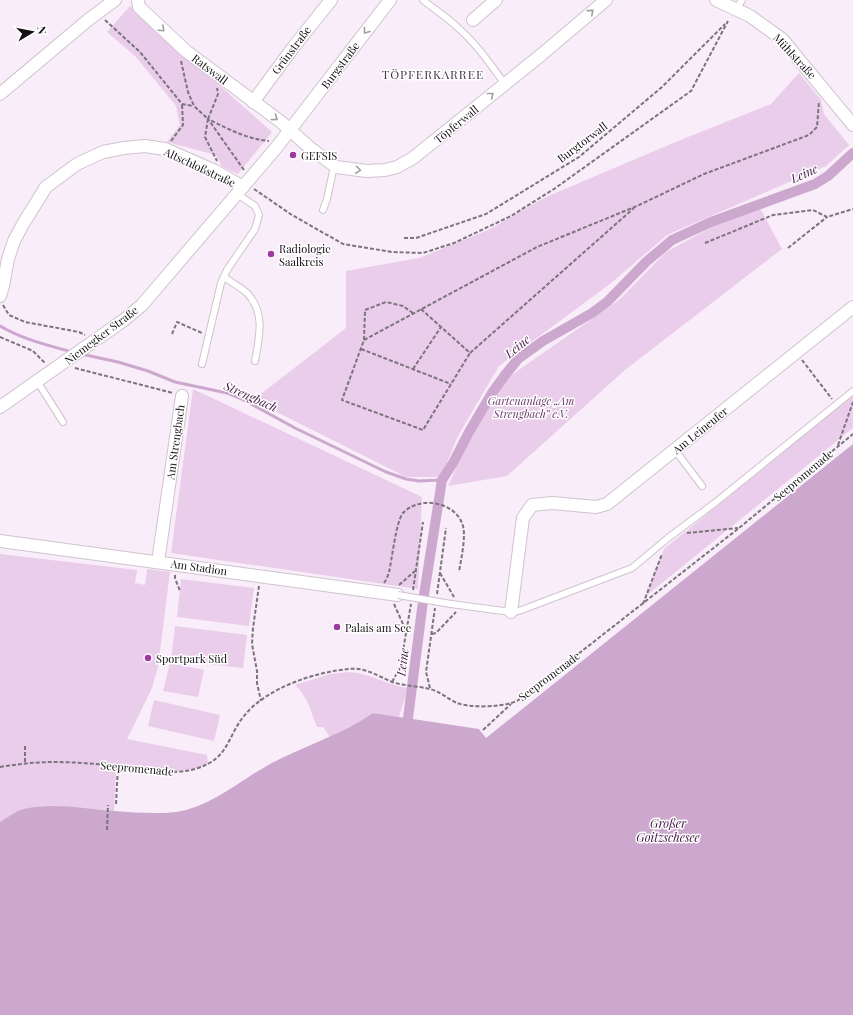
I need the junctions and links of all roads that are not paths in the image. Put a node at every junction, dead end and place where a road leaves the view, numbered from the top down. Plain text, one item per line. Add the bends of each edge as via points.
1 (115, 0) edge
2 (138, 0) edge
3 (331, 0) edge
4 (390, 0) edge
5 (423, 0) edge
6 (496, 0) edge
7 (606, 0) edge
8 (716, 0) edge
9 (739, 4) edge
10 (473, 20) dead end
11 (505, 84) junction
12 (0, 94) edge
13 (253, 102) junction
14 (853, 125) edge
15 (290, 131) junction
16 (334, 166) junction
17 (242, 188) junction
18 (323, 210) dead end
19 (224, 277) junction
20 (0, 296) edge
21 (853, 307) edge
22 (255, 361) dead end
23 (202, 364) dead end
24 (37, 380) junction
25 (853, 390) edge
26 (182, 396) road end
27 (0, 407) edge
28 (63, 422) dead end
29 (675, 450) junction
30 (702, 486) dead end
31 (0, 541) edge
32 (158, 562) junction
33 (398, 595) joint
34 (511, 612) junction

1 - 12 street via 97,12
2 -> 13 street, Ratswall via 139,7 186,51
3 - 13 street, Grünstraße
4 -> 15 street, Burgstraße
5 - 11 lane via 457,26
6 - 10 street
11 -> 7 street, Töpferwall
8 - 9 street, Mühlstraße
9 - 14 street, Mühlstraße via 782,39
16 -> 11 street, Töpferwall via 367,171 397,166 413,158
13 -> 15 street, Ratswall
15 - 16 street, Töpferwall
15 - 17 street, Niemegker Straße
16 - 18 lane
17 - 19 lane via 259,215 255,229
17 - 20 street, Altschloßstraße via 215,172 165,149 145,146 103,152 77,164 46,188 14,241
17 - 24 street, Niemegker Straße via 142,304 65,363
19 - 22 lane via 246,293 259,316 260,332
19 - 23 lane
21 - 29 street, Am Leineufer
24 - 27 street, Niemegker Straße
24 - 28 lane
25 - 34 lane via 632,568
26 - 32 street, Am Strengbach
29 - 30 lane
29 - 34 street, Am Leineufer via 607,504 596,507 552,502 532,505 523,518
31 - 32 street, Am Stadion
32 - 33 street, Am Stadion
33 - 34 lane, bridge

